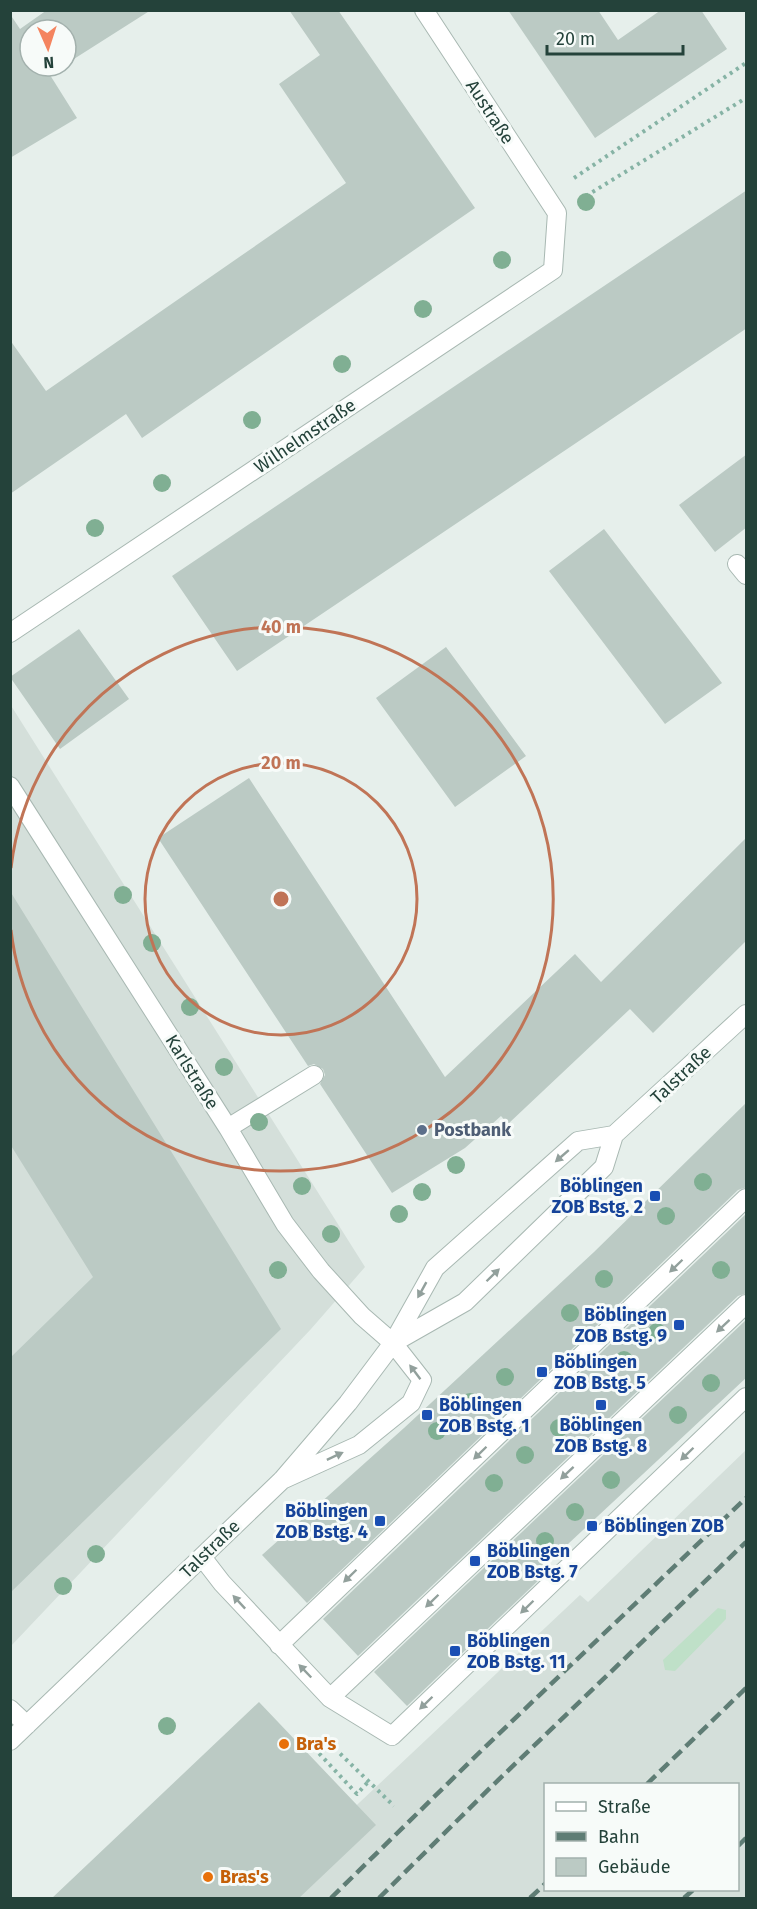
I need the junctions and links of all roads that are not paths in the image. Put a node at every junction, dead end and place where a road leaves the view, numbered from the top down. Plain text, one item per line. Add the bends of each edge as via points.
1 (424, 10) edge
2 (557, 213) joint
3 (10, 633) edge
4 (10, 786) edge
5 (747, 1014) edge
6 (314, 1075) dead end
7 (228, 1128) junction
8 (614, 1136) junction
9 (747, 1198) edge
10 (747, 1304) edge
11 (393, 1342) junction
12 (747, 1397) edge
13 (282, 1480) junction
14 (202, 1557) junction
15 (279, 1645) junction
16 (330, 1698) junction
17 (10, 1709) edge
18 (27, 1725) junction
19 (10, 1741) edge

1 - 2 street, Austraße
2 - 3 street, Wilhelmstraße via 553,270
4 - 7 street, Karlstraße
5 - 8 street, Talstraße
6 - 7 street
7 - 11 street, Karlstraße via 285,1224 321,1271 362,1316
11 -> 8 street, Talstraße via 465,1302 604,1167
8 -> 11 street, Talstraße via 579,1141 435,1268
9 -> 15 street
10 -> 16 street
11 - 13 street, Talstraße via 348,1403
13 -> 11 street, Karlstraße via 359,1445 411,1403 422,1380
12 -> 16 street via 392,1736
13 - 14 street, Talstraße
15 -> 14 street
14 - 18 street, Talstraße
16 -> 15 street
17 - 18 street
18 - 19 street, Talstraße

